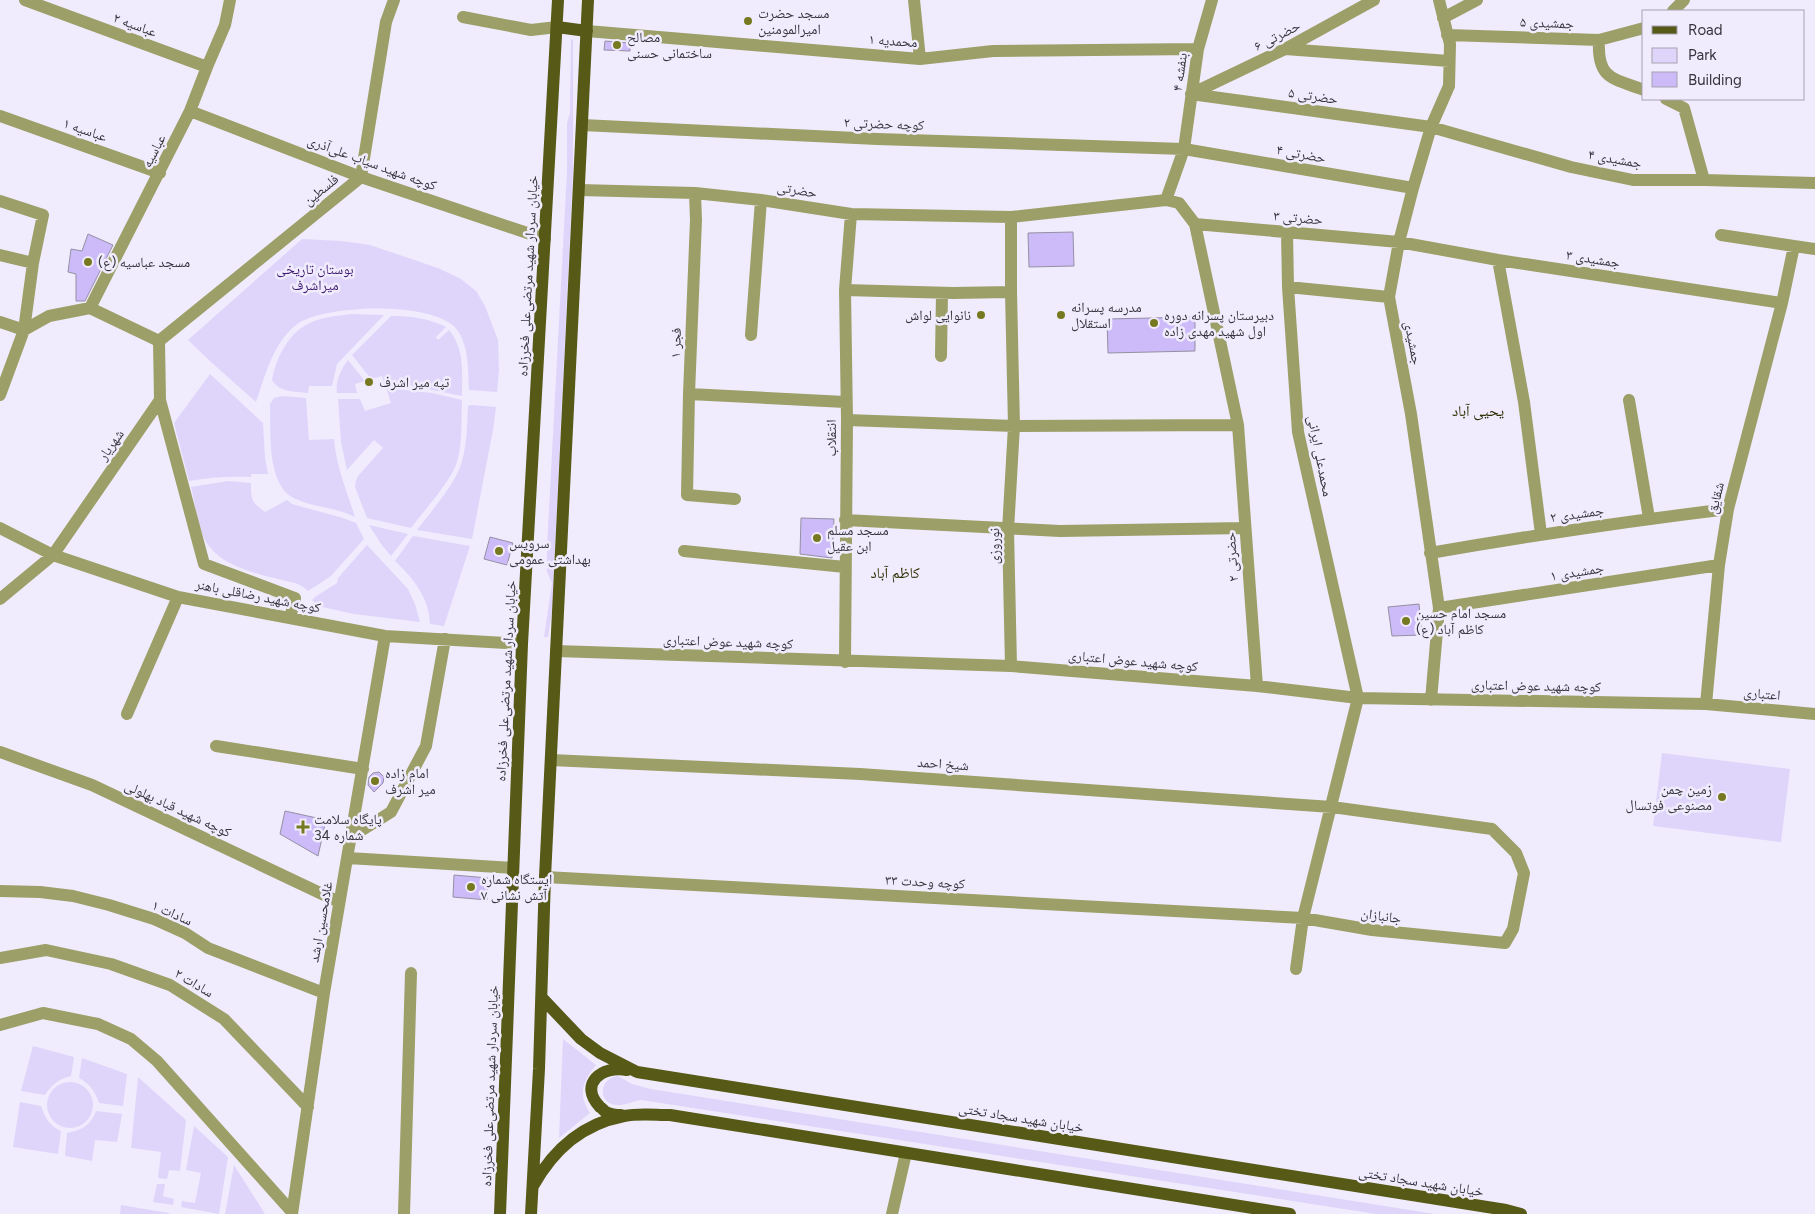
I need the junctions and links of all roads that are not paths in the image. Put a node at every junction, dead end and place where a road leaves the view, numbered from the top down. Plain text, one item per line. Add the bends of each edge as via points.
1 (25, 0) edge
2 (230, 0) edge
3 (394, 0) edge
4 (558, 0) edge
5 (588, 0) edge
6 (914, 0) edge
7 (1212, 0) edge
8 (1374, 0) edge
9 (1438, 0) edge
10 (1476, 0) edge
11 (1684, 0) edge
12 (1674, 10) edge
13 (464, 17) dead end
14 (1443, 18) junction
15 (557, 27) junction
16 (1642, 29) edge
17 (587, 31) junction
18 (1448, 35) junction
19 (1599, 40) junction
20 (1198, 49) junction
21 (1285, 50) junction
22 (920, 59) junction
23 (1449, 61) junction
24 (206, 67) junction
25 (1642, 89) edge
26 (1191, 94) junction
27 (1668, 100) edge
28 (190, 111) junction
29 (0, 116) edge
30 (582, 125) junction
31 (1431, 128) junction
32 (1184, 149) junction
33 (160, 173) junction
34 (361, 177) junction
35 (1704, 180) junction
36 (1815, 183) edge
37 (1413, 188) junction
38 (579, 190) junction
39 (695, 193) junction
40 (760, 200) junction
41 (1166, 200) junction
42 (0, 201) edge
43 (851, 214) junction
44 (1011, 217) junction
45 (1195, 224) junction
46 (1287, 232) junction
47 (1721, 235) dead end
48 (545, 239) junction
49 (1399, 242) junction
50 (1794, 246) junction
51 (1815, 249) edge
52 (0, 255) edge
53 (1498, 260) junction
54 (33, 264) junction
55 (1288, 287) junction
56 (845, 290) junction
57 (1010, 292) junction
58 (942, 293) junction
59 (1389, 296) junction
60 (1782, 304) junction
61 (90, 308) junction
62 (0, 322) edge
63 (24, 330) junction
64 (751, 335) dead end
65 (159, 341) junction
66 (942, 356) dead end
67 (2, 388) edge
68 (689, 394) junction
69 (160, 400) junction
70 (1629, 400) dead end
71 (845, 402) junction
72 (847, 420) junction
73 (1238, 425) junction
74 (1014, 426) junction
75 (734, 499) dead end
76 (1728, 509) junction
77 (1649, 518) junction
78 (845, 520) junction
79 (0, 528) edge
80 (1244, 528) junction
81 (1008, 530) junction
82 (1541, 534) junction
83 (684, 551) dead end
84 (1430, 553) junction
85 (53, 555) junction
86 (1719, 565) junction
87 (845, 567) junction
88 (178, 597) junction
89 (0, 599) edge
90 (1439, 608) junction
91 (290, 618) junction
92 (385, 636) junction
93 (445, 639) junction
94 (522, 644) junction
95 (556, 651) junction
96 (845, 662) junction
97 (1011, 666) junction
98 (1257, 686) junction
99 (1358, 698) junction
100 (1431, 700) junction
101 (1706, 704) junction
102 (127, 714) dead end
103 (1815, 714) edge
104 (216, 746) dead end
105 (0, 752) edge
106 (551, 760) junction
107 (363, 769) junction
108 (1332, 807) junction
109 (351, 837) junction
110 (348, 858) junction
111 (513, 868) junction
112 (545, 877) junction
113 (0, 891) edge
114 (339, 902) junction
115 (1303, 918) junction
116 (1454, 940) joint
117 (0, 958) edge
118 (1296, 969) dead end
119 (411, 972) dead end
120 (324, 993) junction
121 (542, 998) junction
122 (0, 1025) edge
123 (637, 1072) junction
124 (308, 1107) junction
125 (624, 1116) junction
126 (906, 1153) junction
127 (532, 1188) junction
128 (292, 1213) edge
129 (404, 1214) edge
130 (500, 1214) edge
131 (531, 1214) edge
132 (892, 1214) edge
133 (1290, 1214) edge
134 (1521, 1214) edge

1 - 24 street, عباسیه ۲
2 - 24 street, عباسیه via 225,25
3 - 34 street, فلسطین via 386,22
4 - 15 main road, خیابان سردار شهید مرتضی‌علی فخرزاده
5 - 17 main road
6 - 22 street
7 - 20 street, بنفشه ۴
8 - 21 street, حضرتی ۶
9 - 14 street, جمشیدی
10 - 14 street
11 - 12 street
13 - 15 street via 531,30
14 - 18 street, جمشیدی
15 - 17 main road
15 - 48 main road, خیابان سردار شهید مرتضی‌علی فخرزاده
16 - 19 street, جمشیدی ۵
17 - 22 street, محمدیه ۱
17 - 30 main road
18 - 19 street, جمشیدی ۵
18 - 23 street, جمشیدی
19 - 25 street via 1598,57 1602,70 1616,80
20 - 22 street, محمدیه ۱ via 992,50
20 - 26 street, بنفشه ۴
21 - 23 street
21 - 26 street, حضرتی ۶
23 - 31 street, جمشیدی via 1448,86
24 - 28 street, عباسیه
26 - 31 street, حضرتی ۵
26 - 32 street, بنفشه ۴
27 - 35 street via 1684,108
28 - 33 street, عباسیه
28 - 34 street, کوچه شهید سیاب علی‌آذری
29 - 33 street, عباسیه ۱
30 - 32 street, کوچه حضرتی ۲
30 - 38 main road
31 - 35 street, جمشیدی ۴ via 1571,167 1633,180
31 - 37 street, جمشیدی
32 - 37 street, حضرتی ۴
32 - 41 street, بنفشه ۴
33 - 61 street, عباسیه
34 - 48 street, کوچه شهید سیاب علی‌آذری
34 - 65 street, فلسطین
35 - 36 street, جمشیدی ۴
37 - 49 street, جمشیدی
38 - 39 street, حضرتی
38 - 95 main road
39 - 40 street, حضرتی
39 - 68 street, فجر ۱
40 - 43 street, حضرتی
40 - 64 street
41 - 44 street, حضرتی
41 - 45 street via 1179,203
42 - 54 street via 43,215
43 - 44 street, حضرتی
43 - 56 street, انتقلاب
44 - 57 street, نوروزی
45 - 46 street, حضرتی ۳
45 - 73 street, حضرتی ۲
46 - 49 street, حضرتی ۳
46 - 55 street, محمدعلی ایرانی
47 - 50 street
48 - 94 main road, خیابان سردار شهید مرتضی‌علی فخرزاده
49 - 53 street, جمشیدی ۳
49 - 59 street, جمشیدی
50 - 51 street
50 - 60 street, شقایق
52 - 54 street
53 - 60 street, جمشیدی ۳
53 - 82 street via 1524,402
54 - 63 street
55 - 59 street
55 - 99 street, محمدعلی ایرانی via 1298,432
56 - 58 street
56 - 71 street, انتقلاب
57 - 58 street
57 - 74 street, نوروزی
58 - 66 street
59 - 84 street, جمشیدی via 1411,414
60 - 76 street, شقایق
61 - 63 street via 49,316
61 - 65 street
62 - 63 street
63 - 67 street
65 - 69 street
68 - 71 street
68 - 75 street, فجر ۱ via 688,495
69 - 85 street, شهریار
69 - 91 street via 204,564 295,598
70 - 77 street
71 - 72 street, انتقلاب
72 - 74 street
72 - 78 street, انتقلاب
73 - 74 street
73 - 80 street, حضرتی ۲
74 - 81 street, نوروزی
76 - 77 street, جمشیدی ۲
76 - 86 street, شقایق
77 - 82 street, جمشیدی ۲
78 - 81 street
78 - 87 street, انتقلاب
79 - 85 street, کوچه شهید رضاقلی باهنر
80 - 81 street
80 - 98 street, حضرتی ۲
81 - 97 street, نوروزی
82 - 84 street, جمشیدی ۲
83 - 87 street
84 - 90 street, جمشیدی
85 - 88 street, کوچه شهید رضاقلی باهنر
85 - 89 street, شهریار
86 - 90 street, جمشیدی ۱
86 - 101 street, شقایق
87 - 96 street, انتقلاب
88 - 91 street, کوچه شهید رضاقلی باهنر
88 - 102 street
90 - 100 street, جمشیدی
91 - 92 street, کوچه شهید رضاقلی باهنر
92 - 93 street, کوچه شهید رضاقلی باهنر
92 - 107 street, غلامحسین ارشد
93 - 94 street, کوچه شهید رضاقلی باهنر
93 - 109 street via 426,746 391,812
94 - 111 main road, خیابان سردار شهید مرتضی‌علی فخرزاده
95 - 96 street, کوچه شهید عوض اعتباری
95 - 106 main road
96 - 97 street, کوچه شهید عوض اعتباری
97 - 98 street, کوچه شهید عوض اعتباری
98 - 99 street, کوچه شهید عوض اعتباری
99 - 100 street, کوچه شهید عوض اعتباری
99 - 108 street
100 - 101 street, کوچه شهید عوض اعتباری
101 - 103 street, اعتباری
104 - 107 street
105 - 114 street, کوچه شهید قباد بهلولی via 92,785
106 - 108 street, شیخ احمد via 860,774
106 - 112 main road
107 - 109 street, غلامحسین ارشد
108 - 115 street
108 - 116 street, شیخ احمد via 1492,829 1516,853 1524,873 1513,929 1505,943
109 - 110 street, غلامحسین ارشد
110 - 111 street
110 - 114 street, غلامحسین ارشد
111 - 130 main road, خیابان سردار شهید مرتضی‌علی فخرزاده
112 - 115 street, کوچه وحدت ۳۳
112 - 121 main road
113 - 120 street, سادات ۱ via 73,896 154,919 208,948
114 - 120 street, غلامحسین ارشد
115 - 116 street, جانبازان
115 - 118 street
117 - 124 street, سادات ۲ via 46,950 111,964 170,985 224,1019
119 - 129 street
120 - 124 street, غلامحسین ارشد
121 - 123 main road, خیابان شهید سجاد تختی via 581,1039
121 - 127 main road
122 - 128 street via 43,1013 98,1024 131,1039 157,1061
123 - 125 main road via 619,1068 607,1070 592,1084 596,1102 606,1112
123 - 134 main road, خیابان شهید سجاد تختی
124 - 128 street, غلامحسین ارشد
125 - 126 main road via 670,1115
125 - 127 main road via 594,1125 562,1147
126 - 132 street
126 - 133 main road
127 - 131 main road

